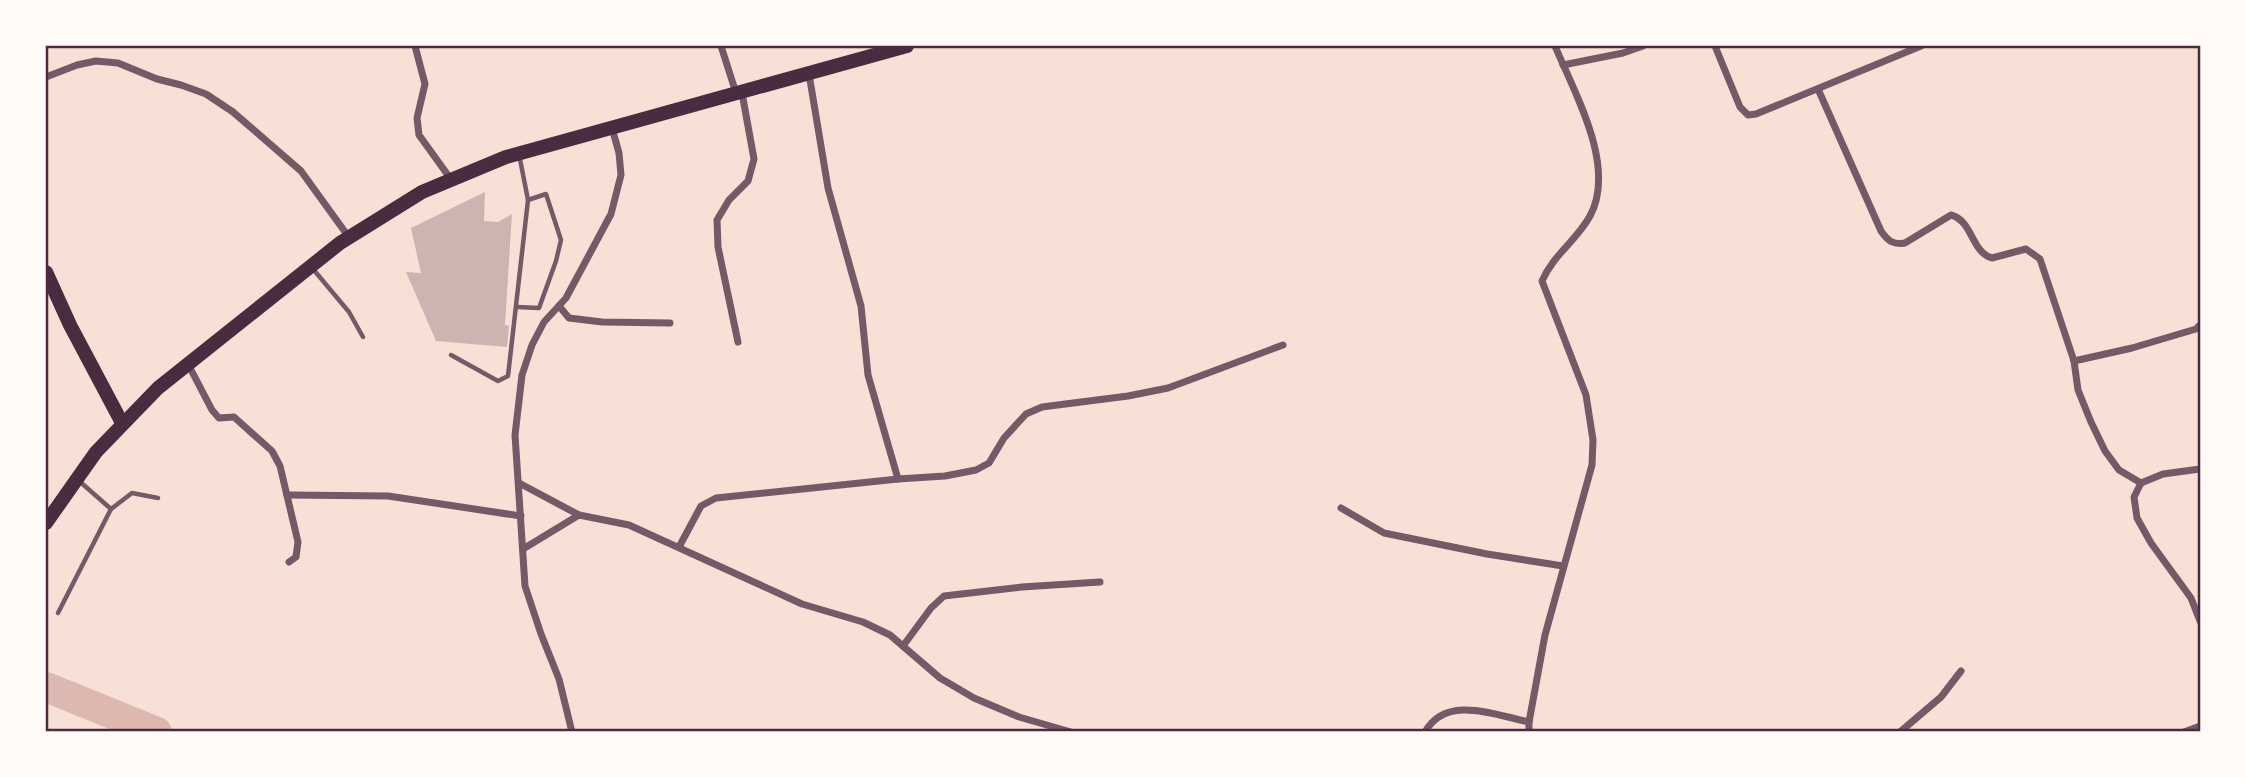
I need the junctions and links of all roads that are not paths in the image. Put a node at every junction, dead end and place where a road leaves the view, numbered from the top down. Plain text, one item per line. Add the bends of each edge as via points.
1 (415, 46) edge
2 (721, 46) edge
3 (1555, 46) edge
4 (1643, 46) edge
5 (1715, 46) edge
6 (1921, 46) edge
7 (899, 47) edge
8 (1563, 65) junction
9 (809, 74) junction
10 (46, 77) edge
11 (1818, 89) junction
12 (739, 93) junction
13 (612, 127) junction
14 (519, 154) junction
15 (450, 178) junction
16 (528, 200) junction
17 (348, 236) junction
18 (310, 266) junction
19 (46, 272) edge
20 (559, 306) junction
21 (517, 307) junction
22 (670, 323) dead end
23 (2200, 326) edge
24 (363, 337) dead end
25 (738, 342) dead end
26 (1283, 345) dead end
27 (452, 355) dead end
28 (2074, 361) junction
29 (187, 363) junction
30 (122, 424) junction
31 (2200, 469) edge
32 (77, 479) junction
33 (898, 479) junction
34 (519, 483) junction
35 (2141, 483) junction
36 (287, 495) junction
37 (158, 498) dead end
38 (1340, 508) dead end
39 (111, 509) junction
40 (579, 515) junction
41 (521, 516) junction
42 (46, 523) edge
43 (679, 547) junction
44 (523, 549) junction
45 (289, 562) dead end
46 (1563, 565) junction
47 (1100, 582) dead end
48 (58, 613) dead end
49 (2200, 621) edge
50 (903, 646) junction
51 (1961, 671) dead end
52 (1529, 722) junction
53 (2200, 726) edge
54 (572, 732) edge
55 (1071, 732) edge
56 (1425, 732) edge
57 (1529, 732) edge
58 (1899, 732) edge
59 (2184, 732) edge

1 - 15 street via 425,84 417,118 419,135
2 - 12 street
3 - 8 street
4 - 8 street
5 - 11 street via 1744,113 1756,114
6 - 11 street
7 - 9 main road
8 - 46 street via 1593,133 1597,164 1592,213 1542,281 1586,395 1593,440 1592,465
9 - 12 main road
9 - 33 street via 828,188 861,306 868,375
10 - 17 street via 96,61 118,63 206,94 233,111 301,171
11 - 28 street via 1886,238 1905,243 1951,215 1964,222 1987,257 2026,249 2034,253 2044,266
12 - 13 main road
12 - 25 street via 754,159 748,181 717,220 718,247
13 - 14 main road
13 - 20 street via 621,175 617,194 611,214
14 - 15 main road
14 - 16 lane
15 - 17 main road
16 - 21 lane
16 - 21 lane via 547,194 561,240 539,308
17 - 18 main road
18 - 24 lane via 349,312
18 - 29 main road
19 - 30 main road
20 - 22 street via 569,318
20 - 34 street via 544,322 522,375 514,435
21 - 27 lane via 508,376 498,382
23 - 28 street
26 - 33 street via 1168,388 1042,407 1026,414 989,463 976,470
28 - 35 street via 2078,390 2105,451 2119,470
29 - 30 main road
29 - 36 street via 219,418 234,417 272,450
30 - 32 main road
31 - 35 street via 2163,474
32 - 39 lane
32 - 42 main road
33 - 43 street via 716,498 701,506
34 - 40 street
34 - 41 street
35 - 49 street via 2134,497 2137,518 2191,598
36 - 41 street via 388,496
36 - 45 street via 298,542 296,557
37 - 39 lane via 132,493
38 - 46 street via 1384,533
39 - 48 lane
40 - 43 street via 629,525
40 - 44 street
41 - 44 street
43 - 50 street via 802,604 863,622
44 - 54 street via 525,586 559,678
46 - 52 street
47 - 50 street via 944,596
50 - 55 street via 940,678 974,698
51 - 58 street via 1941,696
52 - 56 street via 1450,710 1436,717
52 - 57 street
53 - 59 street

